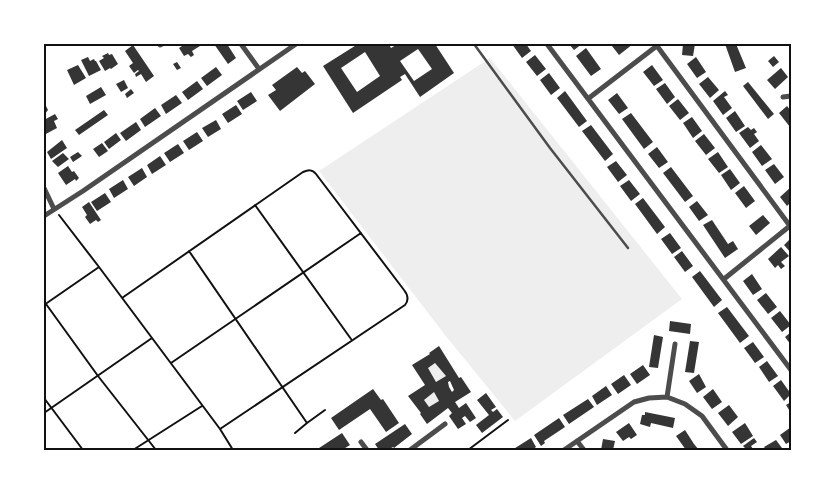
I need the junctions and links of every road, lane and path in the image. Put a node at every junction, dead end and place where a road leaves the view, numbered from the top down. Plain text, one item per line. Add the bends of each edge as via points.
1 (241, 44) edge
2 (296, 44) edge
3 (474, 44) edge
4 (547, 44) edge
5 (658, 45) edge
6 (259, 69) junction
7 (791, 96) edge
8 (783, 97) dead end
9 (589, 98) junction
10 (44, 188) edge
11 (255, 205) junction
12 (54, 209) junction
13 (44, 216) edge
14 (791, 225) edge
15 (360, 233) junction
16 (628, 248) dead end
17 (189, 251) junction
18 (99, 267) junction
19 (303, 273) junction
20 (724, 279) junction
21 (122, 298) junction
22 (45, 304) edge
23 (236, 319) junction
24 (152, 338) junction
25 (352, 340) junction
26 (675, 344) dead end
27 (171, 363) junction
28 (791, 370) edge
29 (98, 376) junction
30 (282, 387) junction
31 (667, 397) junction
32 (44, 398) edge
33 (203, 405) junction
34 (51, 408) junction
35 (325, 410) dead end
36 (44, 413) edge
37 (508, 420) dead end
38 (307, 423) junction
39 (445, 424) dead end
40 (220, 428) junction
41 (295, 433) dead end
42 (148, 440) junction
43 (578, 441) junction
44 (361, 442) dead end
45 (83, 450) edge
46 (133, 450) edge
47 (156, 450) edge
48 (233, 450) edge
49 (367, 450) edge
50 (410, 450) edge
51 (468, 450) edge
52 (564, 450) edge
53 (584, 450) edge
54 (727, 450) edge

1 - 6 street
2 - 6 street
3 - 16 lane
4 - 9 street
5 - 9 street
5 - 14 street
6 - 12 street
7 - 8 street
9 - 20 street
10 - 12 street
11 - 15 path via 302,172 313,171
11 - 17 path
11 - 19 path
12 - 13 street
12 - 18 path
14 - 20 street
15 - 19 path
15 - 25 path via 407,298 405,305
17 - 21 path
17 - 23 path
18 - 21 path
18 - 22 path
19 - 23 path
19 - 25 path
20 - 28 street
21 - 24 path
22 - 29 path
23 - 27 path
23 - 30 path
24 - 27 path
24 - 29 path
25 - 30 path
26 - 31 street
27 - 33 path
29 - 34 path
29 - 42 path
30 - 38 path
30 - 40 path
31 - 43 street via 634,402
31 - 54 street via 702,416
32 - 34 path
33 - 40 path
33 - 42 path
34 - 36 path
34 - 45 path
35 - 38 path
37 - 51 path
38 - 41 path
39 - 50 street
40 - 48 path
42 - 46 path
42 - 47 path
43 - 52 street
43 - 53 street
44 - 49 street

